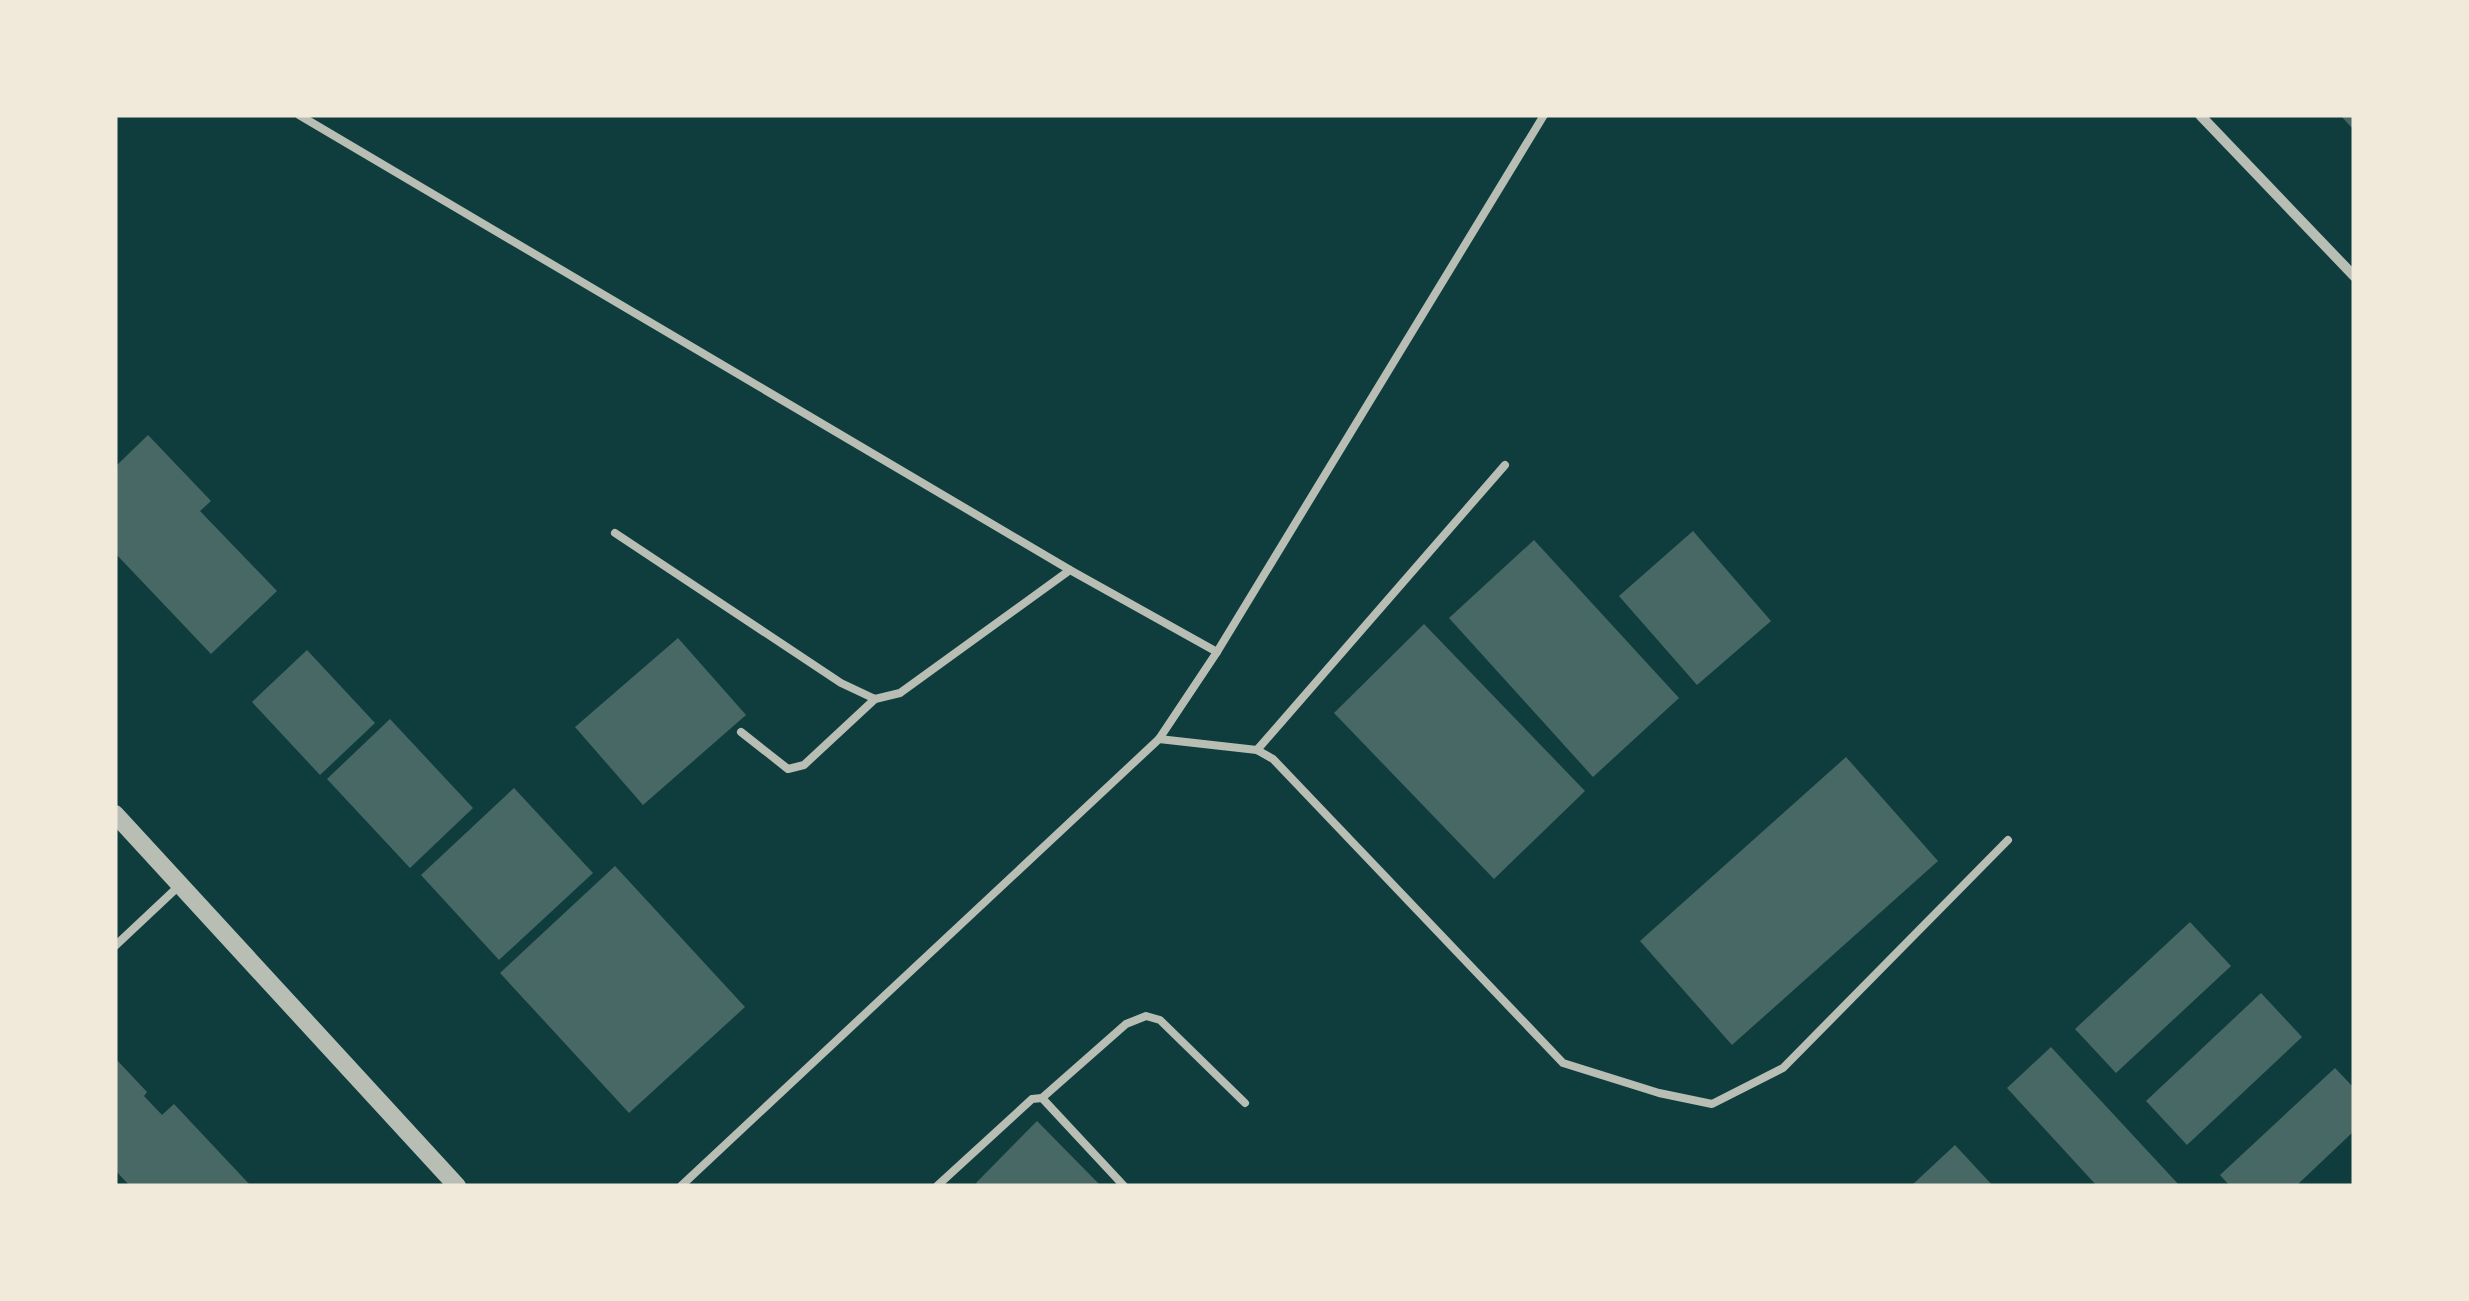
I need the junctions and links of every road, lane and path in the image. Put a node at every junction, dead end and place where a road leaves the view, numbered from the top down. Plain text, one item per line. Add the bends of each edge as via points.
1 (299, 115) edge
2 (1544, 115) edge
3 (2200, 115) edge
4 (2354, 276) edge
5 (1506, 465) dead end
6 (615, 533) dead end
7 (1070, 570) junction
8 (1217, 652) junction
9 (875, 699) junction
10 (741, 732) dead end
11 (1159, 739) junction
12 (1257, 750) junction
13 (115, 814) edge
14 (2008, 840) dead end
15 (180, 884) junction
16 (115, 946) edge
17 (1042, 1098) junction
18 (1245, 1103) dead end
19 (457, 1186) edge
20 (682, 1186) edge
21 (937, 1186) edge
22 (1124, 1186) edge

1 - 7 lane
2 - 8 lane
3 - 4 street
5 - 12 lane
6 - 9 lane
7 - 8 lane
7 - 9 lane via 900,693
8 - 11 lane
9 - 10 lane via 804,766 788,769
11 - 12 lane
11 - 20 lane
12 - 14 lane via 1273,759 1563,1063 1712,1104 1783,1068
13 - 15 street
15 - 16 lane
15 - 19 street
17 - 18 lane via 1126,1024 1146,1016 1160,1020
17 - 21 lane via 1032,1099
17 - 22 lane

